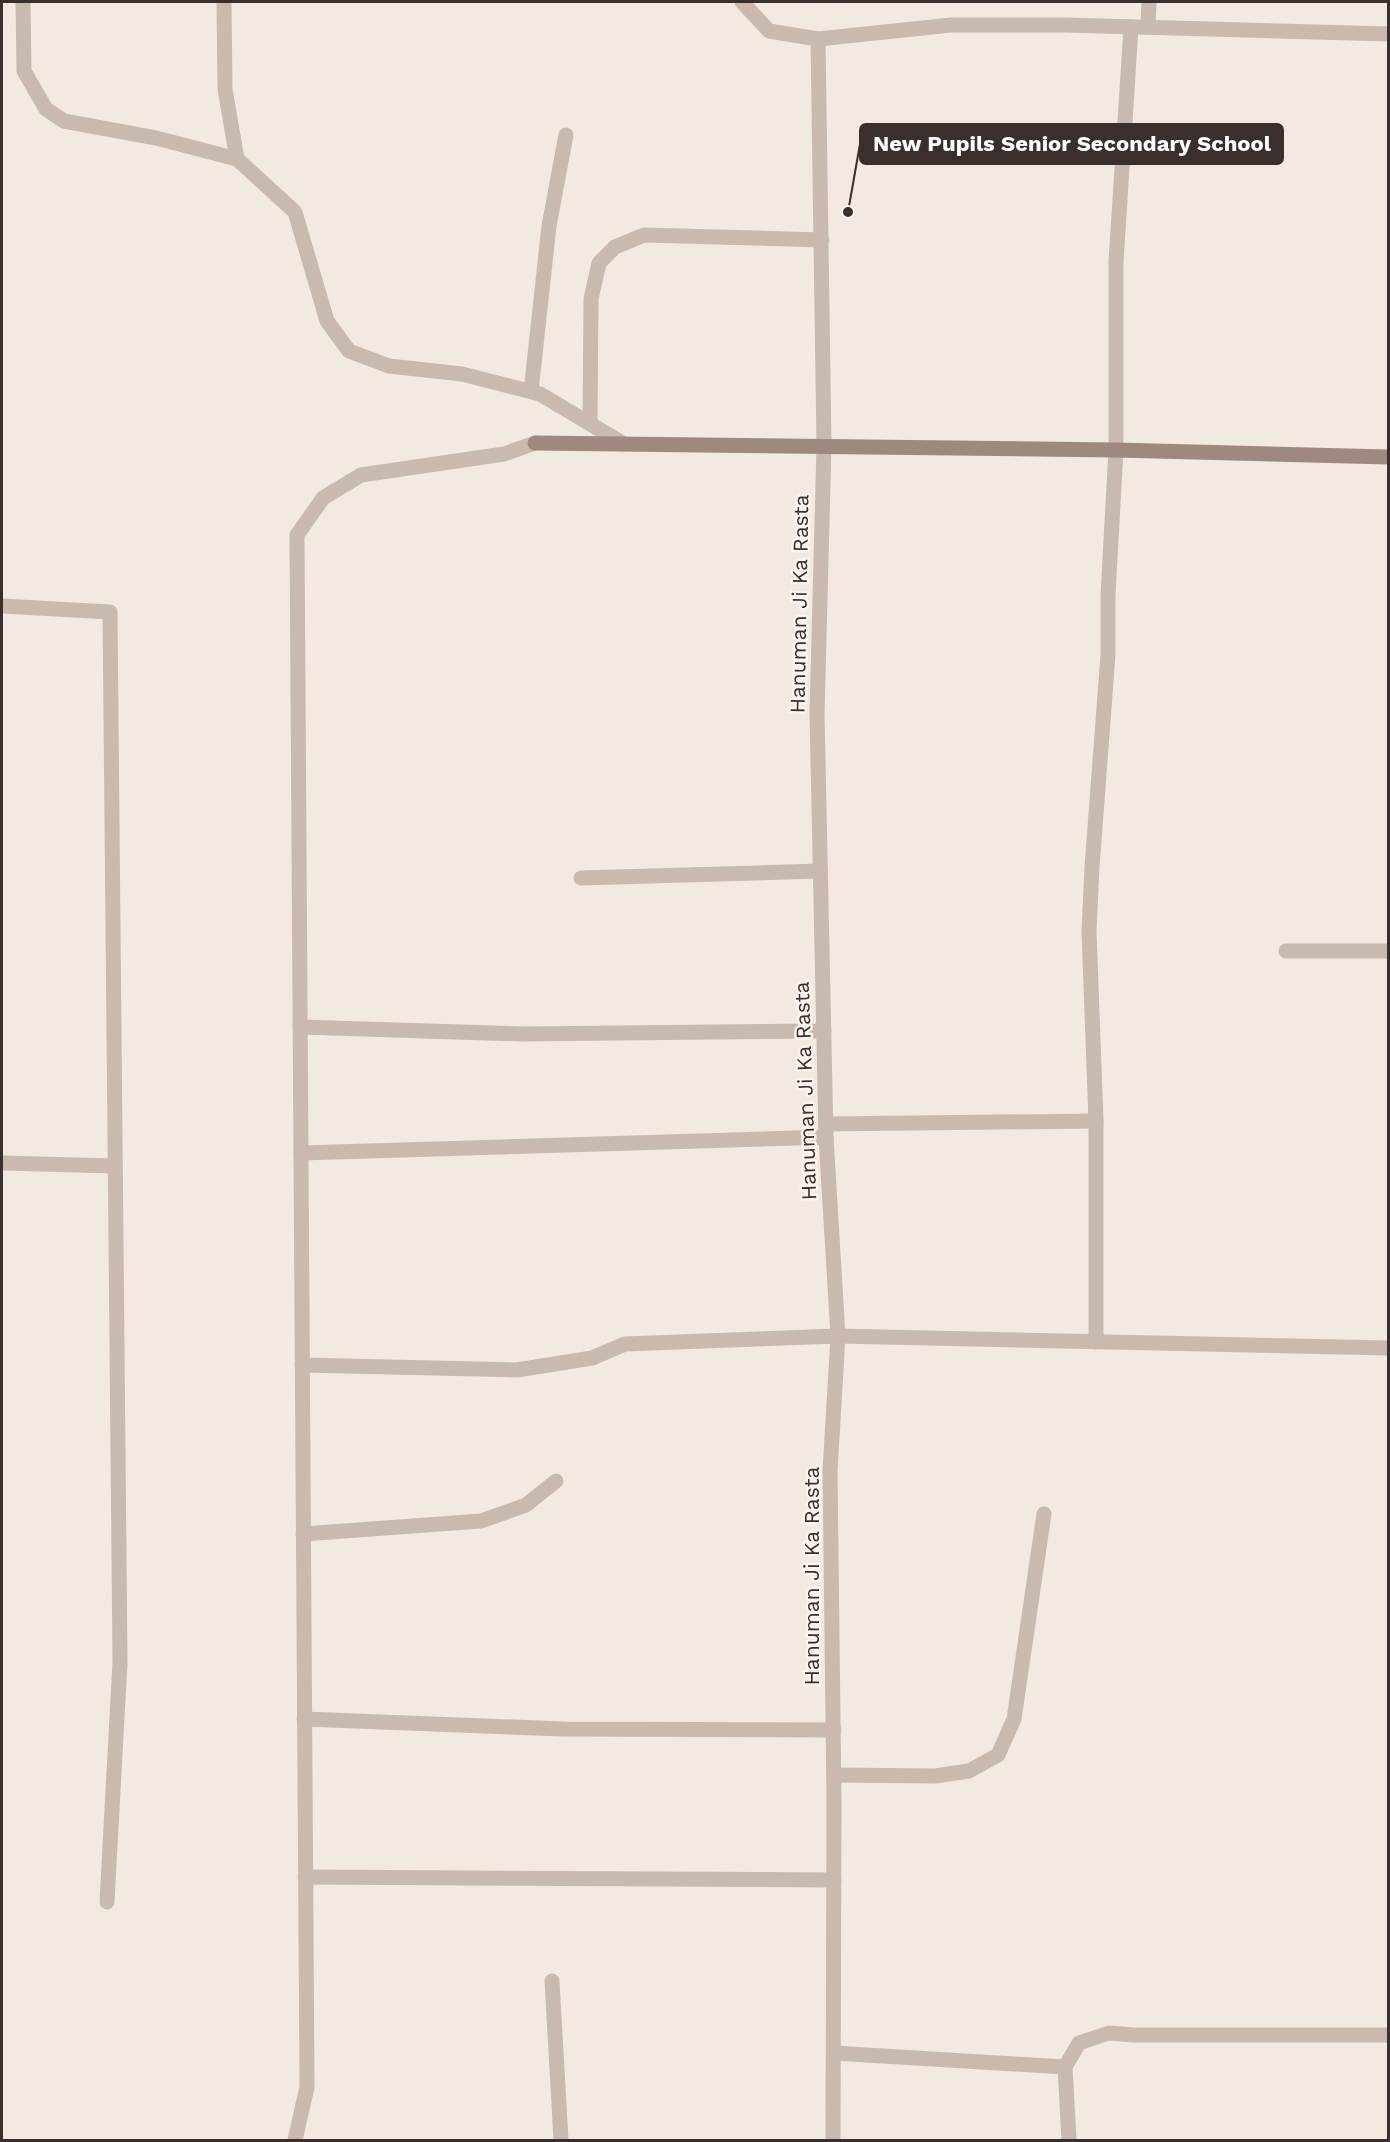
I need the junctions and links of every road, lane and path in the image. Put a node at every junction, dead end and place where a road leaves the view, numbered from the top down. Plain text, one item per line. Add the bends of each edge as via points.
1 (23, 2) edge
2 (224, 2) edge
3 (742, 2) edge
4 (1149, 2) edge
5 (1131, 27) junction
6 (1148, 27) junction
7 (1389, 34) edge
8 (818, 39) junction
9 (566, 135) dead end
10 (237, 159) junction
11 (822, 240) junction
12 (531, 392) junction
13 (590, 423) junction
14 (624, 444) junction
15 (824, 446) junction
16 (1116, 450) junction
17 (1389, 457) edge
18 (2, 606) edge
19 (820, 871) junction
20 (581, 878) dead end
21 (1286, 951) dead end
22 (1389, 951) edge
23 (300, 1027) junction
24 (824, 1031) junction
25 (1096, 1121) junction
26 (826, 1130) junction
27 (301, 1153) junction
28 (2, 1163) edge
29 (115, 1166) junction
30 (838, 1336) junction
31 (1096, 1342) junction
32 (1389, 1348) edge
33 (302, 1365) junction
34 (556, 1480) dead end
35 (1044, 1514) dead end
36 (303, 1533) junction
37 (304, 1719) junction
38 (834, 1730) junction
39 (834, 1775) junction
40 (305, 1877) junction
41 (834, 1880) junction
42 (107, 1902) dead end
43 (552, 1981) dead end
44 (1389, 2035) edge
45 (834, 2053) junction
46 (1065, 2067) junction
47 (295, 2140) edge
48 (561, 2140) edge
49 (833, 2140) edge
50 (1069, 2140) edge

1 - 10 street via 24,71 46,109 64,121 156,138
2 - 10 street via 225,88
3 - 8 street via 769,31
4 - 6 street
5 - 6 street
5 - 8 street via 951,25
5 - 16 street via 1116,262
6 - 7 street
8 - 11 street, Hanuman Ji Ka Rasta
9 - 12 street via 549,226
10 - 12 street via 295,212 327,321 349,351 389,366 462,374
11 - 13 street via 644,235 615,246 599,263 591,299
11 - 15 street, Hanuman Ji Ka Rasta
12 - 13 street
13 - 14 street
14 - 15 street
14 - 23 street via 535,443 504,454 361,475 323,498 297,535
15 - 16 street
15 - 19 street, Hanuman Ji Ka Rasta via 817,714
16 - 17 street
16 - 25 street via 1108,655 1089,931
18 - 29 street via 110,612
19 - 20 street
19 - 24 street, Hanuman Ji Ka Rasta
21 - 22 street
23 - 24 street via 522,1034
23 - 27 street
24 - 26 street, Hanuman Ji Ka Rasta
25 - 26 street
25 - 31 street
26 - 27 street
26 - 30 street, Hanuman Ji Ka Rasta
27 - 33 street
28 - 29 street
29 - 42 street via 120,1662
30 - 31 street
30 - 33 street via 625,1344 592,1358 517,1370
30 - 38 street, Hanuman Ji Ka Rasta via 830,1471
31 - 32 street
33 - 36 street
34 - 36 street via 526,1505 481,1521
35 - 39 street via 1014,1719 998,1755 969,1771 935,1776
36 - 37 street
37 - 38 street via 563,1729
37 - 40 street
38 - 39 street, Hanuman Ji Ka Rasta
39 - 41 street, Hanuman Ji Ka Rasta
40 - 41 street
40 - 47 street via 307,2087
41 - 45 street, Hanuman Ji Ka Rasta
43 - 48 street
44 - 46 street via 1109,2033 1079,2043
45 - 46 street
45 - 49 street, Hanuman Ji Ka Rasta
46 - 50 street

